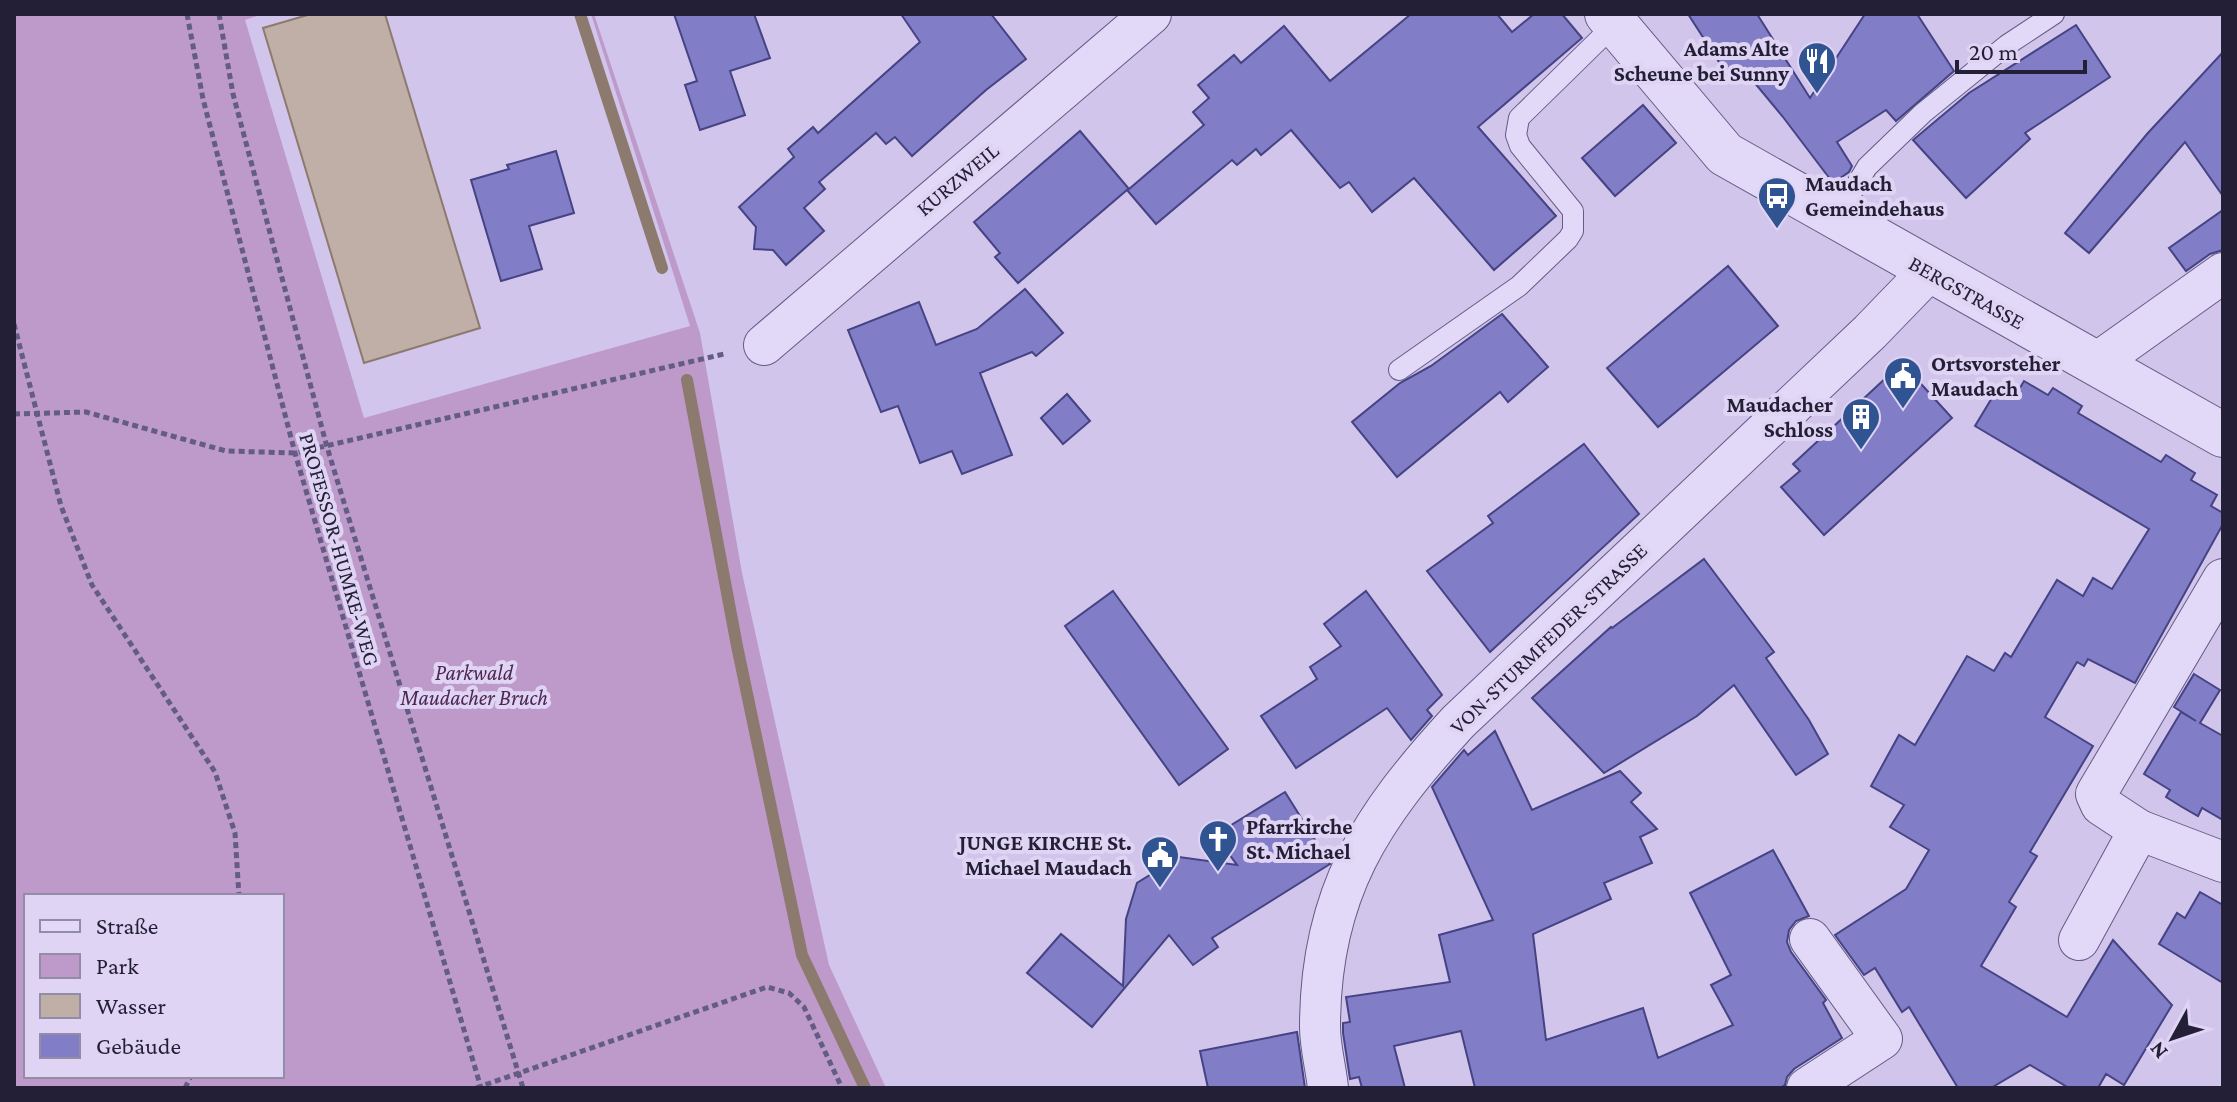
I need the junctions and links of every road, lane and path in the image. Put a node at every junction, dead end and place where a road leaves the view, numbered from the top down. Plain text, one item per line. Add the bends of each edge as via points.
1 (187, 14) edge
2 (219, 14) edge
3 (1151, 14) edge
4 (2054, 14) edge
5 (1611, 19) edge
6 (1836, 219) junction
7 (1929, 271) junction
8 (2223, 273) edge
9 (14, 324) edge
10 (764, 345) joint
11 (2095, 364) junction
12 (1399, 370) dead end
13 (14, 414) edge
14 (37, 414) junction
15 (2223, 435) edge
16 (327, 447) junction
17 (295, 453) junction
18 (2223, 579) edge
19 (2139, 830) junction
20 (2223, 862) edge
21 (239, 894) edge
22 (1810, 939) dead end
23 (2079, 940) dead end
24 (517, 1072) junction
25 (479, 1087) edge
26 (523, 1088) edge
27 (842, 1088) edge
28 (1328, 1088) edge
29 (1807, 1088) edge

1 - 17 path, PROFESSOR-HUMKE-WEG via 203,99
2 - 16 path via 233,94
3 - 10 street, KURZWEIL
4 - 6 lane via 1923,113 1867,167
5 - 6 street, BERGSTRASSE via 1725,154
5 - 12 lane via 1519,118 1520,146 1573,211 1573,231 1519,286
6 - 7 street, BERGSTRASSE
7 - 11 street, BERGSTRASSE
7 - 28 street, VON-STURMFEDER-STRASSE via 1458,722 1382,811 1337,903 1323,968 1320,1030
8 - 11 street
9 - 14 path
10 - 16 path
11 - 15 street, BERGSTRASSE
13 - 14 path
14 - 17 path via 86,412 226,451
14 - 21 path via 61,506 92,585 215,772 235,833
16 - 17 path
16 - 24 path
17 - 25 path, PROFESSOR-HUMKE-WEG
18 - 19 street via 2096,794 2101,805
19 - 20 street
19 - 23 street
22 - 29 street via 1882,1039
24 - 25 path
24 - 26 path
24 - 27 path via 767,987 789,993 804,1007

